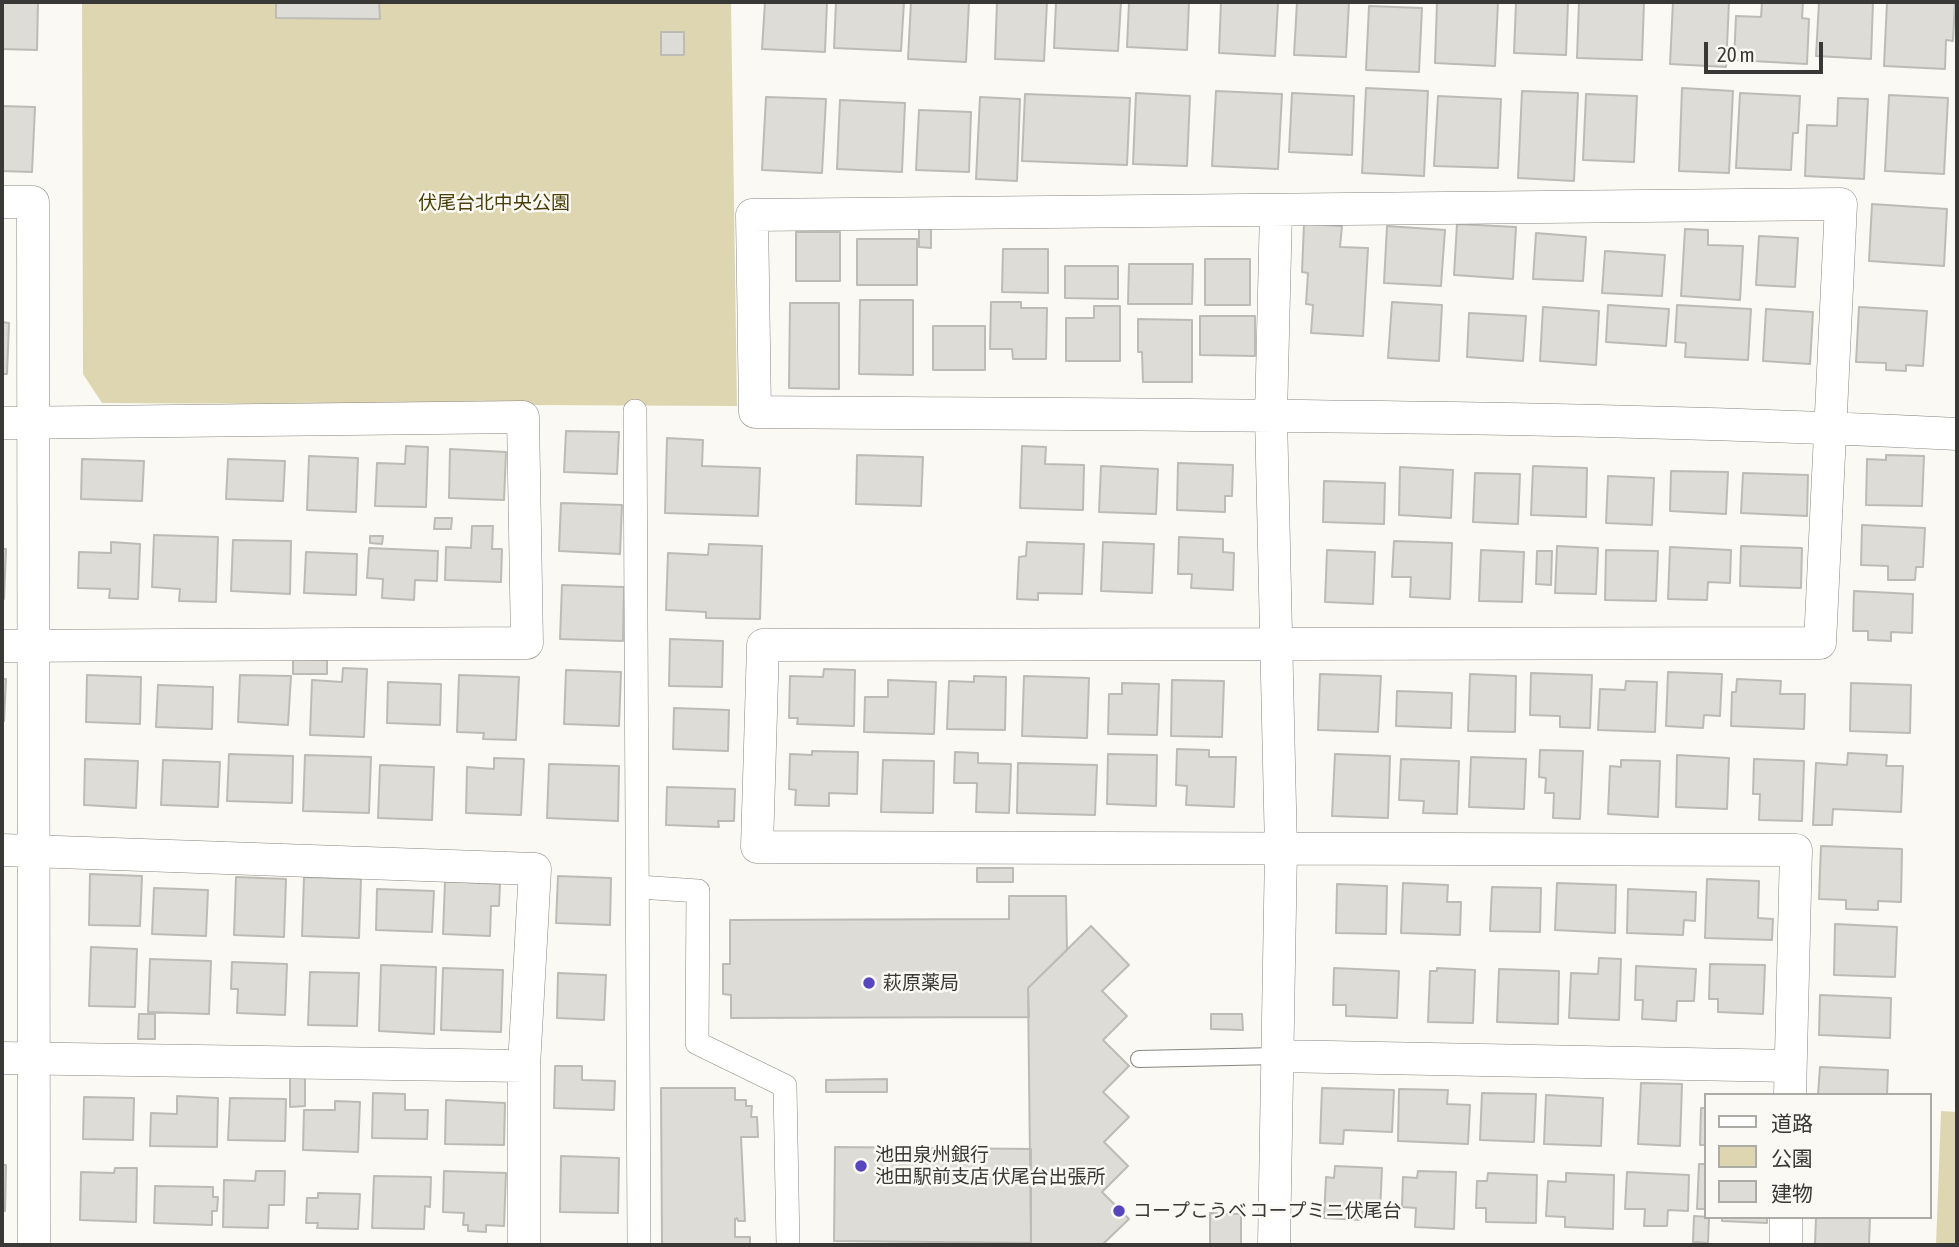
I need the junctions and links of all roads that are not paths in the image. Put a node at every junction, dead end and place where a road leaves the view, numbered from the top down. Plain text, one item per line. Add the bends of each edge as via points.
1 (2, 202) edge
2 (1276, 210) junction
3 (635, 411) dead end
4 (1271, 416) junction
5 (33, 422) junction
6 (2, 423) edge
7 (1831, 428) junction
8 (1957, 434) edge
9 (1277, 644) junction
10 (2, 646) edge
11 (33, 646) junction
12 (2, 850) edge
13 (34, 850) junction
14 (1281, 850) junction
15 (639, 887) junction
16 (1277, 1056) junction
17 (2, 1058) edge
18 (35, 1058) junction
19 (1139, 1059) dead end
20 (524, 1066) junction
21 (1790, 1080) edge
22 (1786, 1219) edge
23 (34, 1245) edge
24 (524, 1245) edge
25 (639, 1245) edge
26 (788, 1245) edge
27 (1275, 1245) edge
28 (1786, 1245) edge

1 - 5 street via 33,202
2 - 4 street
2 - 4 street via 752,215 755,412
2 - 7 street via 1841,204
3 - 15 street
4 - 7 street
4 - 9 street
5 - 6 street
5 - 11 street
5 - 11 street via 523,416 527,643
7 - 8 street
7 - 9 street via 1820,643
9 - 14 street
9 - 14 street via 763,645 757,847
10 - 11 street
11 - 13 street
12 - 13 street
13 - 18 street
13 - 20 street via 535,869
14 - 16 street
14 - 21 street via 1796,850
15 - 25 street
15 - 26 street via 698,891 697,1043 785,1086
16 - 19 lane
16 - 21 street
16 - 27 street
17 - 18 street
18 - 20 street
18 - 23 street
20 - 24 street
22 - 28 street

